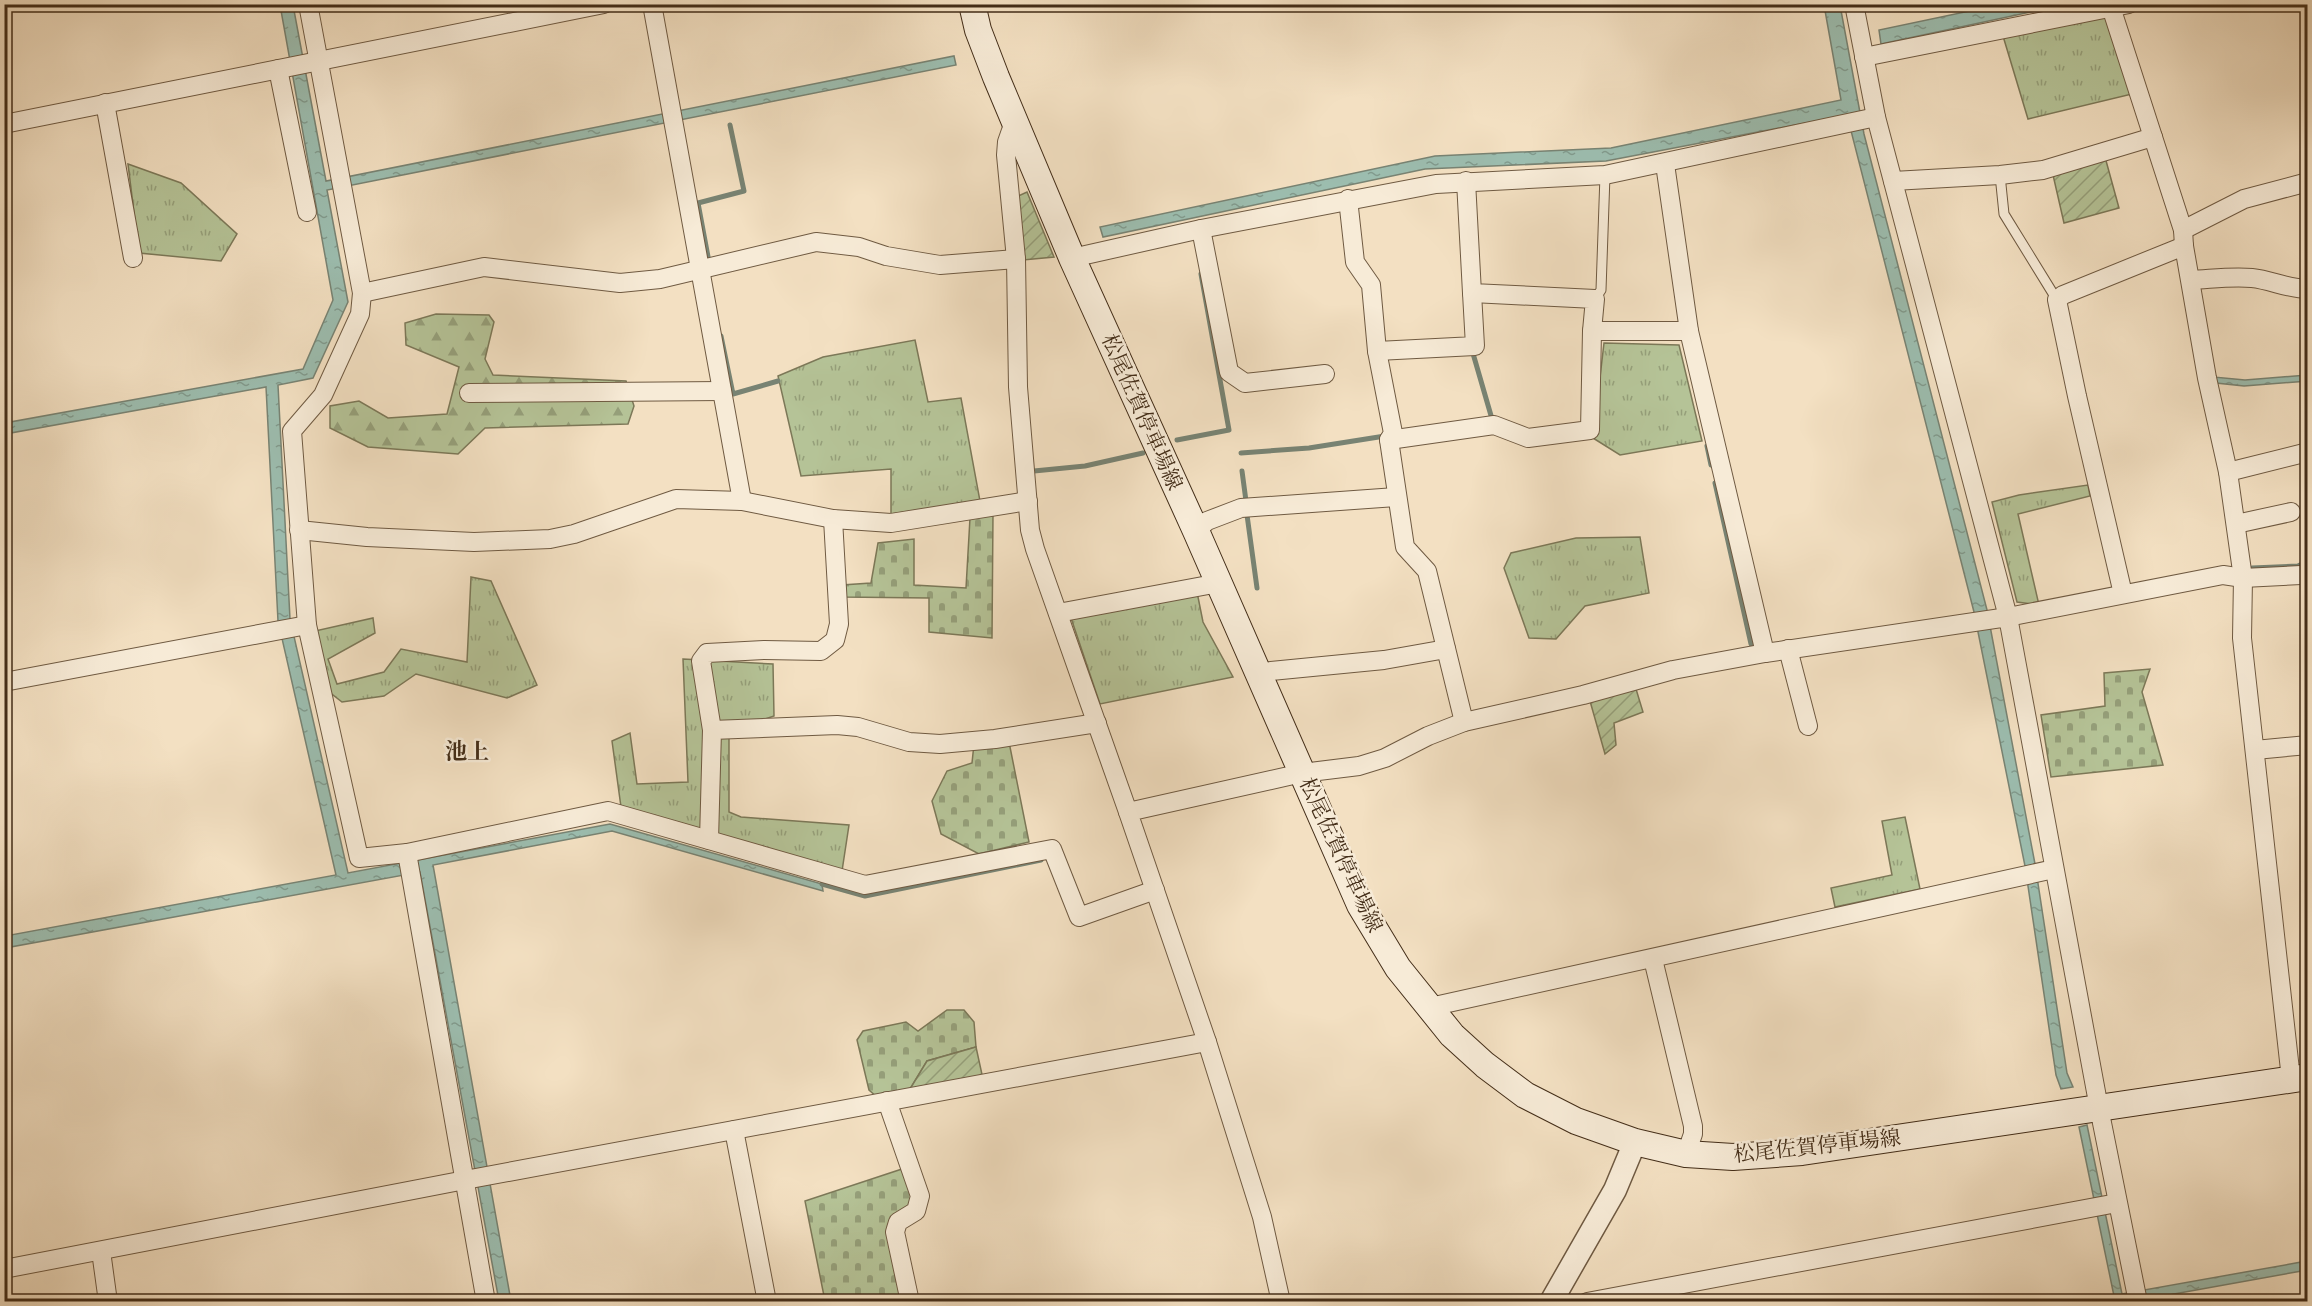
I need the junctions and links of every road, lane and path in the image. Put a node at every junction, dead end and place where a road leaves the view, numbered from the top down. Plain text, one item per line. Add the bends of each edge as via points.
1 (308, 4) edge
2 (604, 4) edge
3 (652, 4) edge
4 (972, 4) edge
5 (1854, 4) edge
6 (2129, 4) edge
7 (2110, 7) edge
8 (1864, 57) junction
9 (314, 61) junction
10 (283, 68) junction
11 (105, 104) junction
12 (1872, 118) junction
13 (1014, 122) junction
14 (4, 124) edge
15 (2153, 137) junction
16 (1665, 164) junction
17 (1605, 175) junction
18 (2000, 175) junction
19 (1466, 181) junction
20 (1893, 181) junction
21 (2307, 182) edge
22 (1348, 199) junction
23 (307, 212) dead end
24 (1201, 229) junction
25 (2183, 238) junction
26 (132, 258) dead end
27 (1072, 258) junction
28 (1016, 259) junction
29 (700, 271) junction
30 (2191, 280) junction
31 (2307, 289) edge
32 (362, 293) junction
33 (1472, 293) junction
34 (1595, 299) junction
35 (2057, 300) junction
36 (1689, 331) junction
37 (1592, 332) junction
38 (1377, 351) junction
39 (1326, 374) dead end
40 (722, 391) junction
41 (469, 393) dead end
42 (1391, 436) junction
43 (2307, 452) edge
44 (2228, 472) junction
45 (1396, 497) junction
46 (742, 501) junction
47 (1028, 501) junction
48 (2291, 512) dead end
49 (833, 519) junction
50 (2236, 524) junction
51 (299, 530) junction
52 (1196, 531) junction
53 (2301, 575) dead end
54 (2243, 578) junction
55 (1219, 583) junction
56 (2123, 594) junction
57 (1058, 613) junction
58 (2002, 618) junction
59 (303, 626) junction
60 (1446, 649) junction
61 (1788, 650) junction
62 (1765, 653) junction
63 (1259, 674) junction
64 (4, 682) edge
65 (1464, 722) junction
66 (1096, 723) junction
67 (1808, 726) dead end
68 (712, 730) junction
69 (2307, 745) edge
70 (2255, 750) junction
71 (1302, 773) junction
72 (1128, 812) junction
73 (709, 840) junction
74 (407, 853) junction
75 (2049, 871) junction
76 (1155, 890) junction
77 (1653, 959) junction
78 (1430, 1007) junction
79 (1208, 1042) junction
80 (2299, 1078) edge
81 (887, 1101) junction
82 (2099, 1107) junction
83 (734, 1130) junction
84 (1635, 1142) junction
85 (1686, 1154) junction
86 (465, 1180) junction
87 (2106, 1205) junction
88 (101, 1251) junction
89 (4, 1269) edge
90 (2137, 1294) edge
91 (1551, 1301) edge
92 (108, 1302) edge
93 (486, 1302) edge
94 (767, 1302) edge
95 (910, 1302) edge
96 (1281, 1302) edge
97 (1587, 1302) edge

1 - 9 street
2 - 9 street
3 - 29 street
4 - 13 main road, 松尾佐賀停車場線 via 978,30
5 - 8 street
6 - 7 street
7 - 8 street
7 - 15 street
8 - 12 street
9 - 10 street
9 - 32 street
10 - 11 street
10 - 23 street
11 - 14 street
11 - 26 street
12 - 16 street
12 - 20 street
13 - 27 main road, 松尾佐賀停車場線
13 - 28 street via 1006,155
15 - 18 street via 2043,170
15 - 25 street
16 - 17 street
16 - 36 street
17 - 19 street
17 - 34 lane via 1602,290
18 - 20 street
18 - 35 lane via 2004,214
19 - 22 street
19 - 33 street
20 - 58 street
21 - 25 street via 2244,199
22 - 24 street
22 - 38 street via 1355,262 1371,285
24 - 27 street
24 - 39 street via 1229,372 1245,383
25 - 30 street
25 - 35 street
27 - 52 main road, 松尾佐賀停車場線
28 - 29 street via 940,265 886,256 860,247 816,242
28 - 47 street via 1018,387
29 - 32 street via 620,283 484,267
29 - 40 street
30 - 31 street via 2255,278 2292,289
30 - 44 street
32 - 51 street via 360,314 323,395 292,431
33 - 34 street
33 - 38 street via 1468,346
34 - 37 street
35 - 56 street
36 - 37 street
36 - 62 street
37 - 42 street via 1590,430 1528,438 1494,425
38 - 42 street
40 - 41 street
40 - 46 street
42 - 45 street
43 - 44 street
44 - 50 street
45 - 52 street via 1241,508 1207,521
45 - 60 street via 1405,547 1427,571
46 - 49 street
46 - 51 street via 676,499 550,539 474,542
47 - 49 street via 891,523
47 - 57 street via 1035,549
48 - 50 street
49 - 68 street via 839,624 834,640 821,651 708,653 701,661
50 - 54 street
51 - 59 street
52 - 55 main road, 松尾佐賀停車場線
53 - 54 street
54 - 56 street via 2223,575
54 - 70 street via 2242,638
55 - 57 street
55 - 63 main road, 松尾佐賀停車場線
56 - 58 street
57 - 66 street
58 - 61 street
58 - 75 street
59 - 64 street
59 - 74 street via 359,858
60 - 63 street
60 - 65 street
61 - 62 street
61 - 67 street
62 - 65 street via 1673,670
63 - 71 main road, 松尾佐賀停車場線
65 - 71 street via 1385,758 1359,766
66 - 68 street via 940,744 909,742 837,725
66 - 72 street
68 - 73 street
69 - 70 street
70 - 80 street
71 - 72 street
71 - 78 main road, 松尾佐賀停車場線 via 1360,906 1398,968
72 - 76 street
73 - 74 street via 608,811
73 - 76 street via 865,885 1052,849 1079,917
74 - 86 street
75 - 77 street
75 - 82 street
76 - 79 street
77 - 78 street
77 - 85 street via 1693,1126
78 - 84 main road, 松尾佐賀停車場線 via 1452,1035 1525,1095
79 - 81 street
79 - 96 street via 1263,1217
80 - 82 main road, 松尾佐賀停車場線
81 - 83 street
81 - 95 street via 920,1196 916,1211 898,1222 895,1232
82 - 85 main road, 松尾佐賀停車場線 via 1802,1152 1733,1157
82 - 87 street
83 - 86 street
83 - 94 street
84 - 85 main road, 松尾佐賀停車場線
84 - 91 street via 1615,1190
86 - 88 street
86 - 93 street
87 - 90 street
87 - 97 street
88 - 89 street
88 - 92 street

